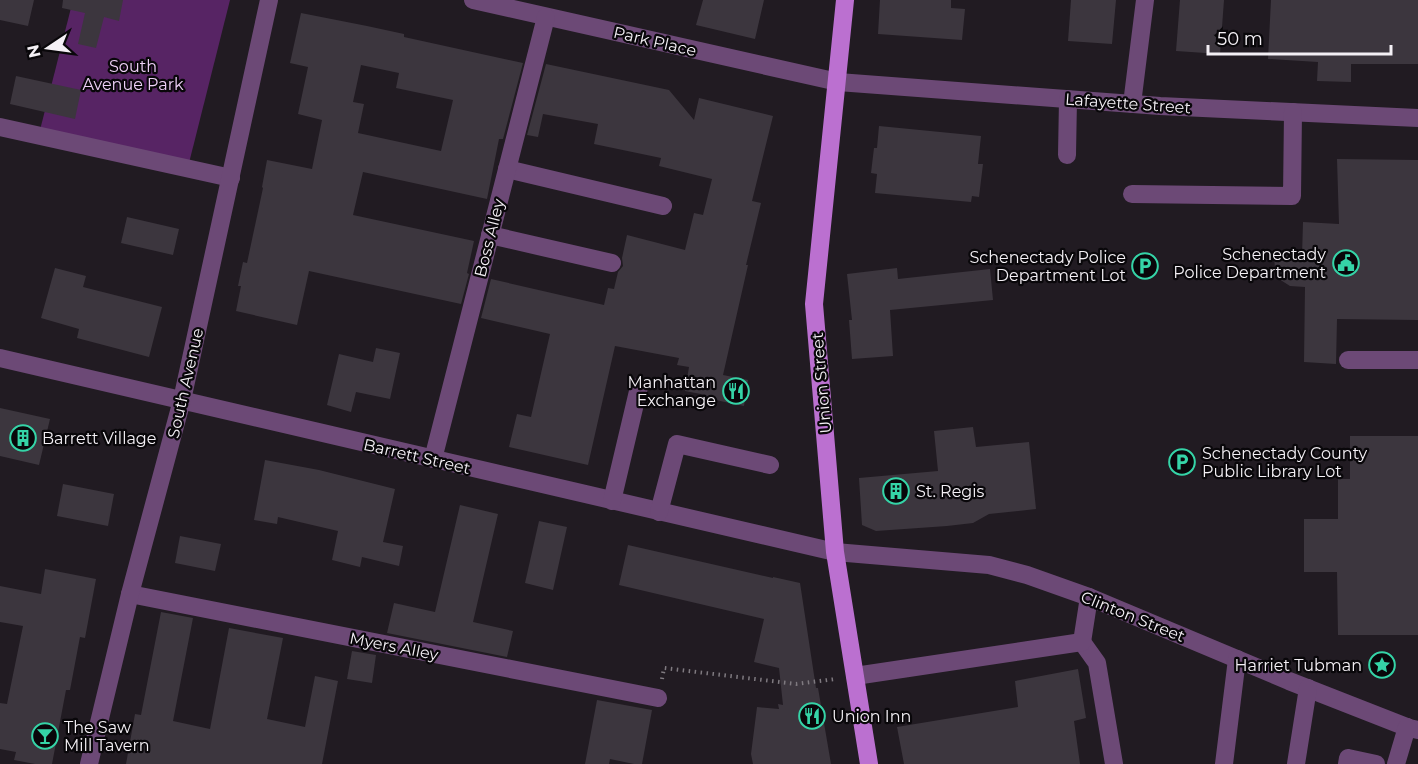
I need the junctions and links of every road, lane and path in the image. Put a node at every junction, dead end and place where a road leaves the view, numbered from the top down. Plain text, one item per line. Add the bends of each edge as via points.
1 (269, 0) edge
2 (473, 0) edge
3 (845, 0) edge
4 (1145, 0) edge
5 (546, 17) junction
6 (838, 82) junction
7 (1068, 99) junction
8 (1132, 104) junction
9 (1293, 112) junction
10 (1418, 118) edge
11 (0, 127) edge
12 (1066, 154) dead end
13 (507, 169) junction
14 (231, 178) junction
15 (1132, 194) dead end
16 (663, 206) dead end
17 (490, 235) junction
18 (612, 263) dead end
19 (0, 358) edge
20 (1348, 360) dead end
21 (1418, 360) edge
22 (639, 387) dead end
23 (182, 400) junction
24 (433, 459) junction
25 (770, 465) dead end
26 (612, 501) junction
27 (659, 512) junction
28 (835, 552) junction
29 (130, 594) junction
30 (1089, 597) junction
31 (1083, 642) junction
32 (1237, 659) junction
33 (855, 676) junction
34 (1308, 688) junction
35 (658, 698) joint
36 (1412, 729) edge
37 (89, 764) edge
38 (869, 764) edge
39 (1114, 764) edge
40 (1224, 764) edge
41 (1296, 764) edge
42 (1347, 764) edge
43 (1376, 764) edge
44 (1396, 764) edge

1 - 14 street, South Avenue
2 - 5 street, Park Place
3 - 6 main road, Union Street
4 - 8 street
5 - 6 street, Park Place
5 - 13 street, Boss Alley
6 - 7 street, Lafayette Street
6 - 28 main road, Union Street via 814,304
7 - 8 street, Lafayette Street
7 - 12 street
8 - 9 street, Lafayette Street
9 - 10 street, Lafayette Street
9 - 15 street via 1292,196
11 - 14 street
13 - 16 street
13 - 17 street, Boss Alley
14 - 23 street, South Avenue
17 - 18 street
17 - 24 street, Boss Alley
19 - 23 street, Barrett Street
20 - 21 street
22 - 26 street
23 - 24 street, Barrett Street
23 - 29 street, South Avenue
24 - 26 street, Barrett Street
25 - 27 street via 677,444
26 - 27 street, Barrett Street
27 - 28 street, Barrett Street
28 - 30 street, Clinton Street via 989,565
28 - 33 main road, Union Street
29 - 35 street, Myers Alley
29 - 37 street, South Avenue
30 - 31 street
30 - 32 street, Clinton Street
31 - 33 street
31 - 39 street via 1097,663
32 - 34 street, Clinton Street
32 - 40 street
33 - 35 path via 796,684 664,668
33 - 38 main road, Union Street
34 - 36 street, Clinton Street
34 - 41 street
36 - 44 street
42 - 43 street via 1348,758

